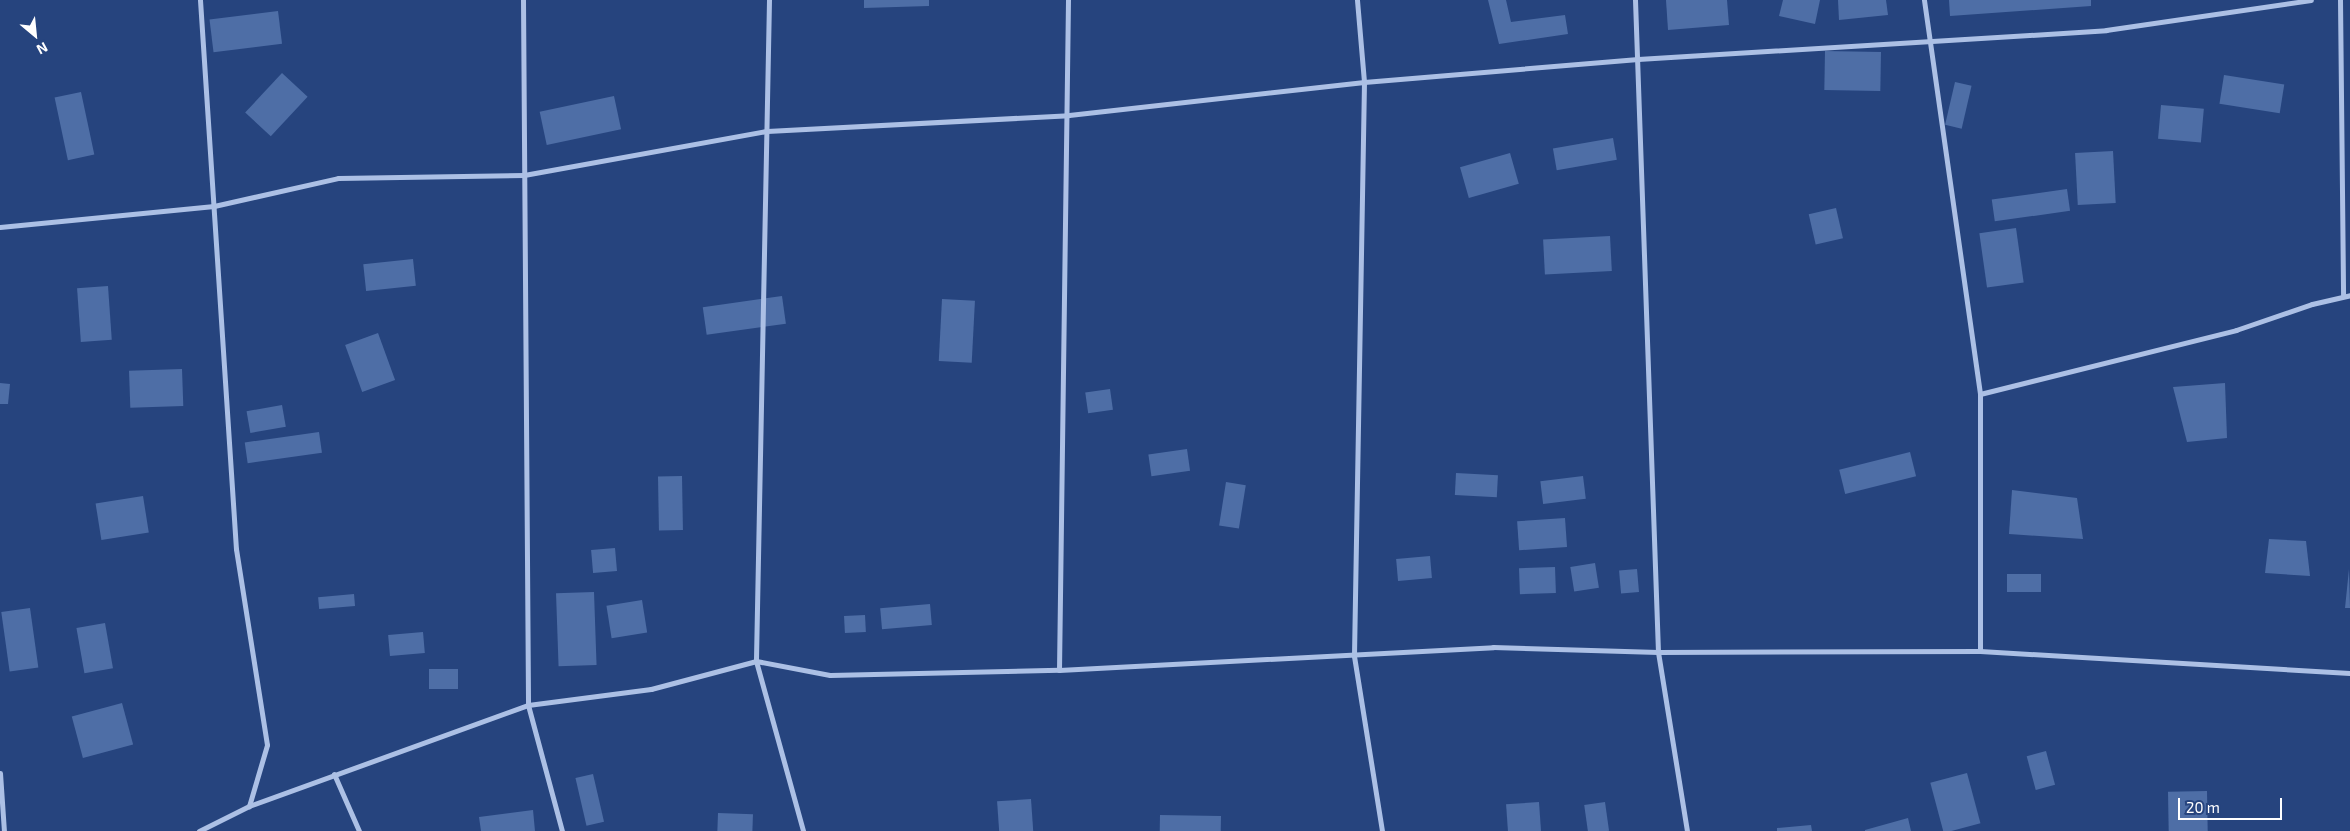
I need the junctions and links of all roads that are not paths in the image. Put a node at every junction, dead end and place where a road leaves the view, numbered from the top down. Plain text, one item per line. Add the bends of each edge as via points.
1 (200, 0) edge
2 (523, 0) edge
3 (769, 0) edge
4 (1068, 0) edge
5 (1357, 0) edge
6 (1635, 0) edge
7 (1924, 0) edge
8 (2311, 0) edge
9 (2340, 0) edge
10 (1927, 41) junction
11 (1638, 59) junction
12 (1364, 82) junction
13 (1069, 115) junction
14 (767, 131) junction
15 (524, 175) junction
16 (214, 206) junction
17 (0, 227) edge
18 (2343, 295) junction
19 (2350, 295) edge
20 (1980, 394) junction
21 (1980, 651) junction
22 (1658, 652) junction
23 (1354, 656) junction
24 (756, 661) junction
25 (1059, 670) junction
26 (2350, 673) edge
27 (528, 705) junction
28 (0, 773) edge
29 (334, 774) junction
30 (249, 806) junction
31 (4, 831) edge
32 (199, 831) edge
33 (359, 831) edge
34 (562, 831) edge
35 (802, 831) edge
36 (1382, 831) edge
37 (1687, 831) edge

1 - 16 street
2 - 15 street
3 - 14 street
4 - 13 street
5 - 12 street
6 - 11 street
7 - 10 street
8 - 10 street via 2106,30
9 - 18 street
10 - 11 street
10 - 20 street
11 - 12 street
11 - 22 street
12 - 13 street
12 - 23 street
13 - 14 street
13 - 25 street
14 - 15 street
14 - 24 street
15 - 16 street via 338,178
15 - 27 street
16 - 17 street
16 - 30 street via 236,549 267,746
18 - 19 street
18 - 20 street via 2236,330
20 - 21 street
21 - 22 street
21 - 26 street
22 - 23 street via 1493,647
22 - 37 street
23 - 25 street
23 - 36 street
24 - 25 street via 830,675
24 - 27 street via 651,688
24 - 35 street
27 - 29 street
27 - 34 street
28 - 31 street
29 - 30 street
29 - 33 street
30 - 32 street

